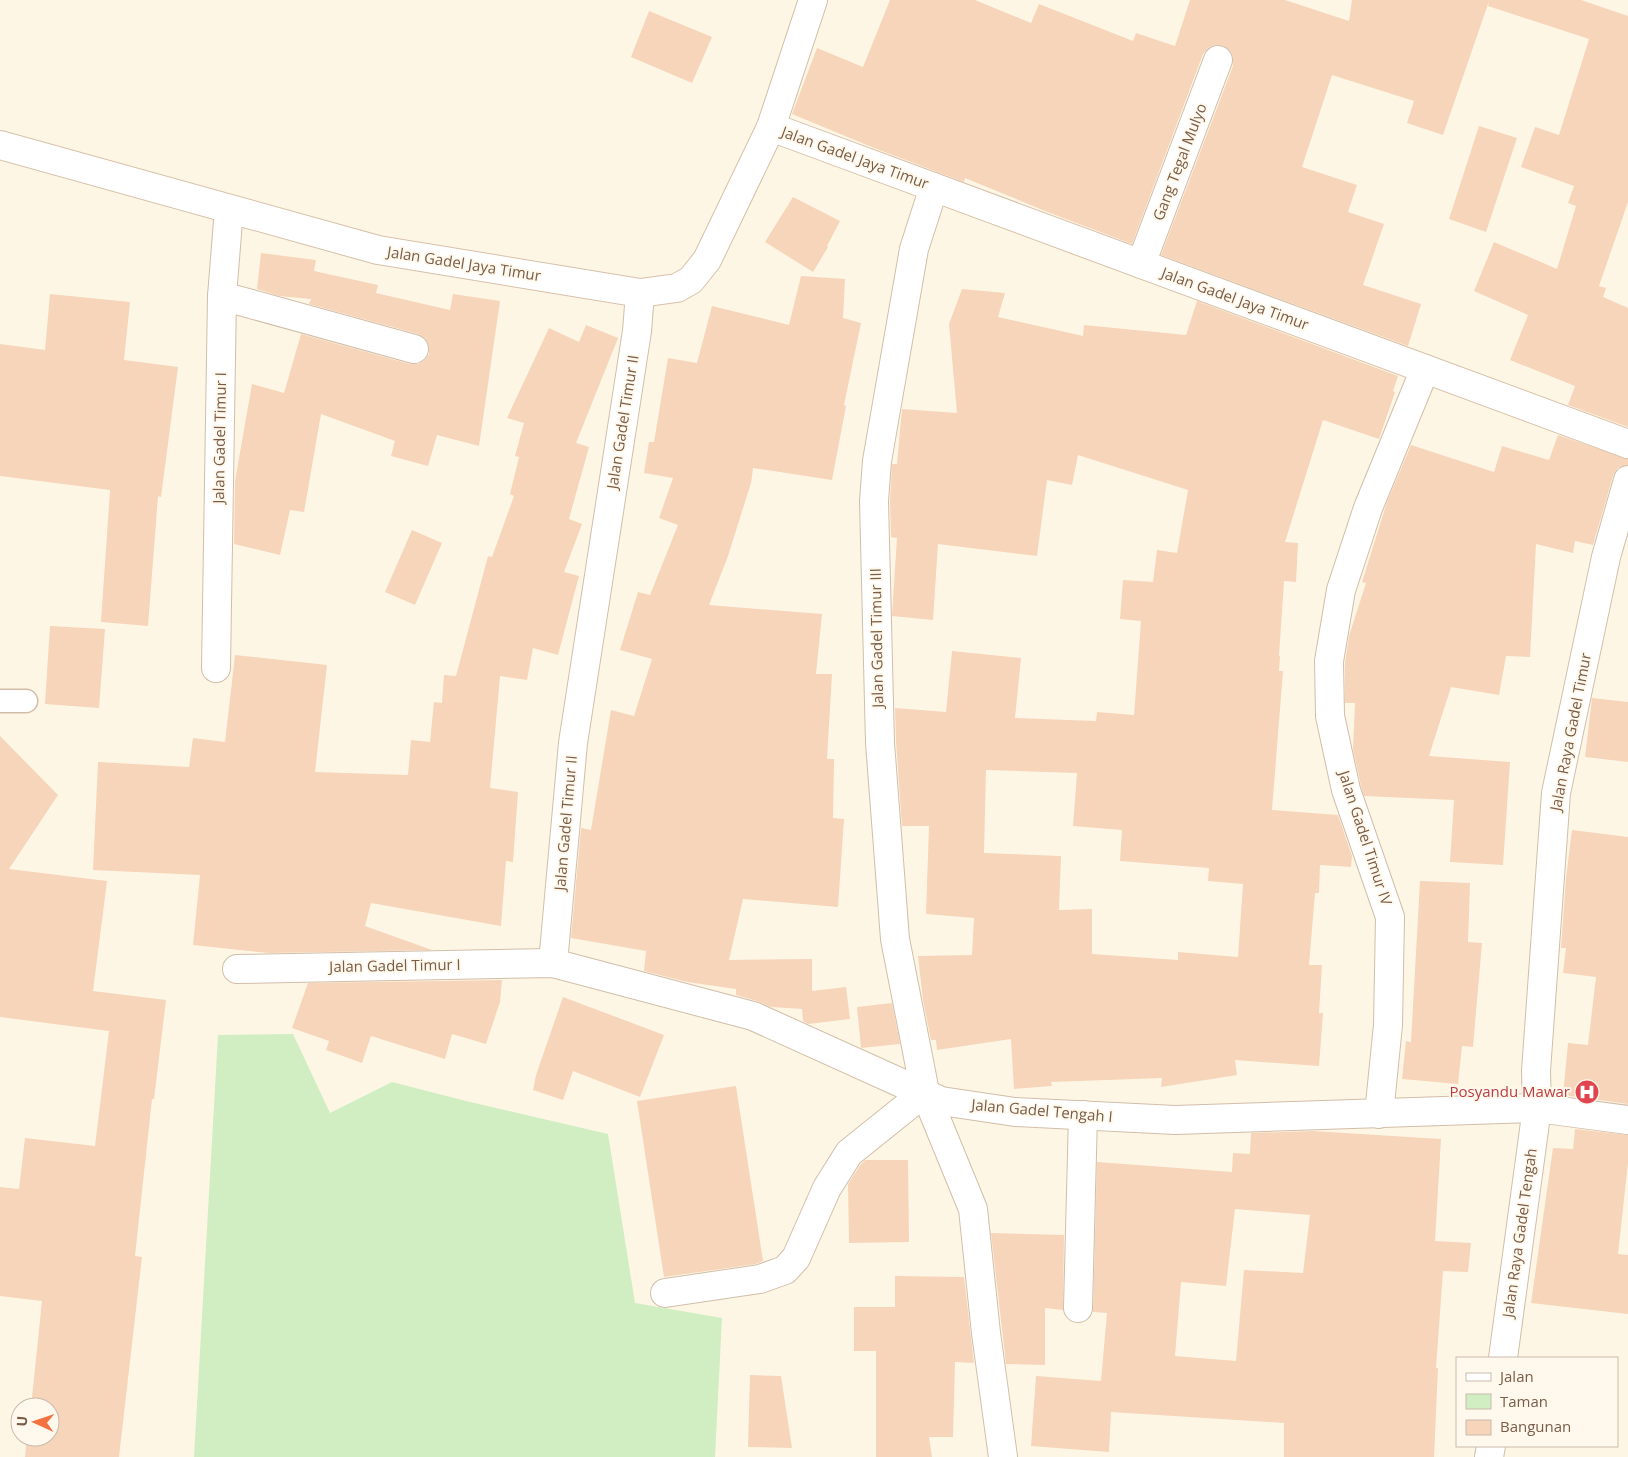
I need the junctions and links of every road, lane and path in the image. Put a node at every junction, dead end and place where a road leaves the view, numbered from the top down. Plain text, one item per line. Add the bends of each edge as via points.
1 (813, 0) edge
2 (1218, 60) dead end
3 (771, 127) junction
4 (0, 145) edge
5 (934, 187) junction
6 (229, 209) junction
7 (1142, 264) junction
8 (640, 293) junction
9 (222, 296) junction
10 (414, 349) dead end
11 (1425, 369) junction
12 (1628, 444) edge
13 (1628, 480) edge
14 (216, 668) dead end
15 (0, 701) edge
16 (26, 701) dead end
17 (553, 963) junction
18 (237, 969) dead end
19 (925, 1092) junction
20 (1537, 1108) junction
21 (1379, 1114) junction
22 (1083, 1115) junction
23 (1628, 1120) edge
24 (665, 1293) dead end
25 (1078, 1308) dead end
26 (1503, 1357) edge
27 (1003, 1457) edge

1 - 3 street
2 - 7 street, Gang Tegal Mulyo
3 - 5 street, Jalan Gadel Jaya Timur
3 - 8 street, Jalan Gadel Jaya Timur via 707,260 691,280 677,288
4 - 6 street, Jalan Gadel Jaya Timur
5 - 7 street, Jalan Gadel Jaya Timur
5 - 19 street, Jalan Gadel Timur III via 914,249 877,461 874,501 880,743 895,939
6 - 8 street, Jalan Gadel Jaya Timur via 378,250
6 - 9 street, Jalan Gadel Timur I
7 - 11 street, Jalan Gadel Jaya Timur
8 - 17 street, Jalan Gadel Timur II via 573,743
9 - 10 street
9 - 14 street, Jalan Gadel Timur I
11 - 12 street, Jalan Gadel Jaya Timur
11 - 21 street, Jalan Gadel Timur IV via 1368,508 1341,590 1329,662 1330,716 1346,790 1390,917 1388,1025
13 - 20 street, Jalan Raya Gadel Timur via 1606,557 1556,793 1536,1071
15 - 16 lane
17 - 18 street, Jalan Gadel Timur I
17 - 19 street via 753,1016
19 - 22 street, Jalan Gadel Tengah I via 941,1101 1015,1112
19 - 24 street via 849,1153 827,1188 796,1258 784,1270 760,1279
19 - 27 street via 973,1209
20 - 21 street, Jalan Gadel Tengah I
20 - 23 street, Jalan Gadel Tengah I
20 - 26 street, Jalan Raya Gadel Tengah
21 - 22 street, Jalan Gadel Tengah I via 1175,1120
22 - 25 street

